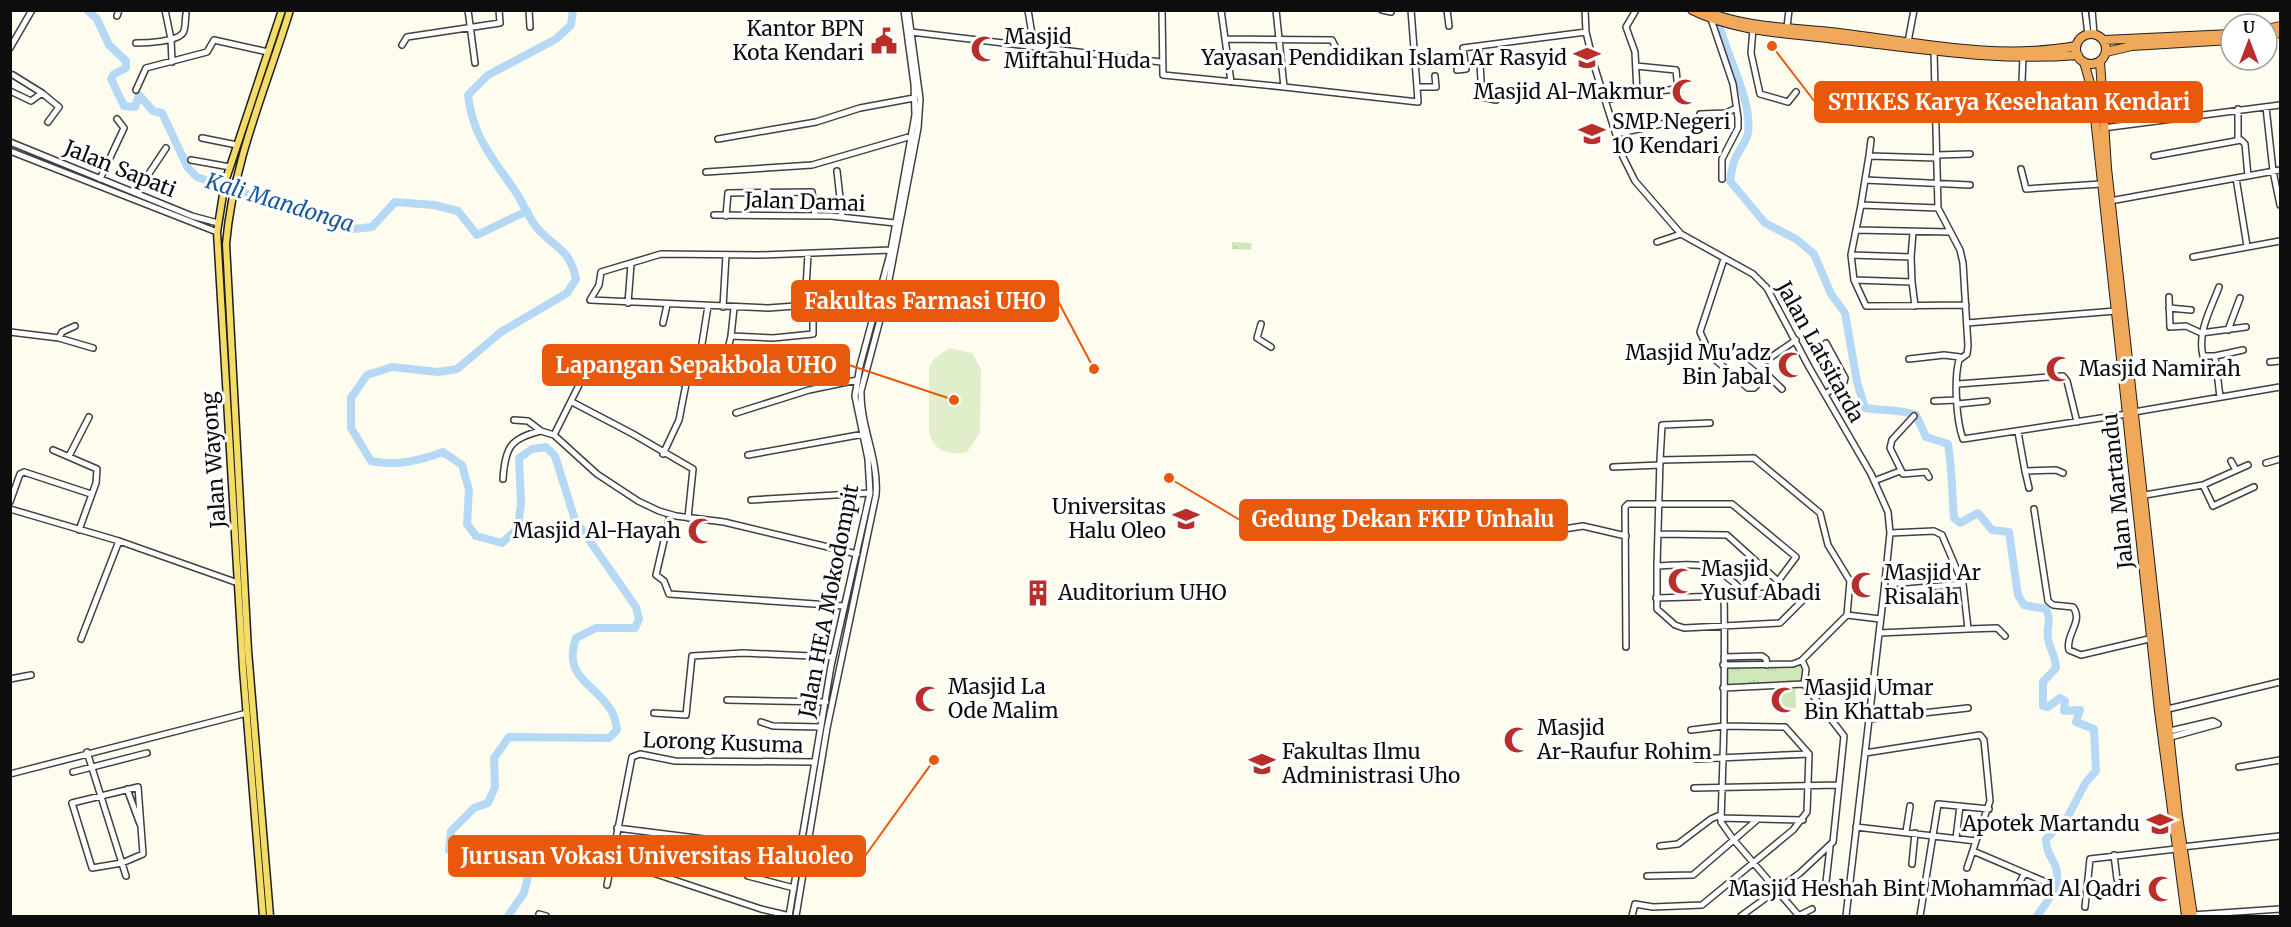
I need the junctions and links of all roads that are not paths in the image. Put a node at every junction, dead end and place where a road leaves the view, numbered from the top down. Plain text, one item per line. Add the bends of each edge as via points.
1 (32, 10) edge
2 (165, 10) edge
3 (282, 10) edge
4 (290, 10) edge
5 (468, 10) edge
6 (499, 10) edge
7 (529, 10) edge
8 (906, 10) edge
9 (1028, 10) edge
10 (1162, 10) edge
11 (1221, 10) edge
12 (1276, 10) edge
13 (1382, 10) edge
14 (1412, 10) edge
15 (1447, 10) edge
16 (1585, 10) edge
17 (1636, 10) edge
18 (1789, 10) edge
19 (1914, 10) edge
20 (2085, 10) edge
21 (2092, 10) edge
22 (1693, 11) edge
23 (1391, 12) edge
24 (186, 14) dead end
25 (1710, 15) edge
26 (1724, 17) edge
27 (1449, 26) dead end
28 (530, 27) dead end
29 (1787, 27) junction
30 (470, 28) junction
31 (1753, 29) junction
32 (911, 32) junction
33 (1586, 32) junction
34 (1822, 34) junction
35 (2091, 34) junction
36 (2219, 35) edge
37 (171, 39) junction
38 (1226, 39) junction
39 (1281, 39) junction
40 (2104, 40) junction
41 (2219, 41) edge
42 (1908, 42) junction
43 (135, 43) dead end
44 (402, 45) dead end
45 (2076, 46) junction
46 (1034, 47) junction
47 (1479, 47) junction
48 (10, 48) edge
49 (1934, 51) junction
50 (268, 52) junction
51 (1978, 52) junction
52 (2106, 52) junction
53 (1335, 56) dead end
54 (2023, 57) junction
55 (2081, 59) junction
56 (2100, 61) junction
57 (172, 62) junction
58 (1161, 62) junction
59 (475, 63) dead end
60 (1636, 66) junction
61 (1457, 70) dead end
62 (13, 75) dead end
63 (1435, 76) dead end
64 (20, 81) junction
65 (1231, 82) junction
66 (1284, 87) junction
67 (1417, 87) junction
68 (1678, 89) junction
69 (136, 90) dead end
70 (12, 91) edge
71 (1796, 92) dead end
72 (42, 93) junction
73 (1637, 93) junction
74 (914, 98) junction
75 (1496, 100) dead end
76 (1605, 100) junction
77 (1679, 100) dead end
78 (2280, 105) edge
79 (2266, 107) junction
80 (1736, 108) junction
81 (2238, 109) junction
82 (2029, 111) dead end
83 (1700, 114) dead end
84 (117, 119) dead end
85 (1675, 121) dead end
86 (48, 122) dead end
87 (2103, 128) junction
88 (1616, 135) junction
89 (912, 136) junction
90 (202, 138) dead end
91 (718, 139) dead end
92 (1871, 140) dead end
93 (2238, 140) junction
94 (10, 142) edge
95 (237, 145) junction
96 (166, 148) dead end
97 (10, 151) edge
98 (1970, 154) dead end
99 (1869, 156) junction
100 (2154, 156) dead end
101 (1937, 157) junction
102 (190, 160) dead end
103 (910, 162) junction
104 (68, 167) junction
105 (230, 167) junction
106 (2020, 169) dead end
107 (2280, 170) edge
108 (837, 171) dead end
109 (2273, 171) junction
110 (706, 172) dead end
111 (65, 174) junction
112 (2248, 176) junction
113 (2236, 178) junction
114 (100, 179) junction
115 (1722, 179) dead end
116 (1865, 180) junction
117 (1937, 183) junction
118 (2101, 184) junction
119 (1970, 185) dead end
120 (135, 193) junction
121 (2110, 201) junction
122 (1861, 205) junction
123 (2280, 205) edge
124 (1938, 208) junction
125 (714, 215) dead end
126 (726, 216) junction
127 (815, 216) junction
128 (842, 216) junction
129 (218, 223) junction
130 (895, 223) junction
131 (1856, 230) junction
132 (217, 232) junction
133 (1950, 232) junction
134 (1913, 233) junction
135 (1681, 234) junction
136 (2280, 241) edge
137 (1657, 242) dead end
138 (2247, 246) junction
139 (891, 250) junction
140 (808, 254) junction
141 (726, 255) junction
142 (1851, 255) junction
143 (1911, 257) junction
144 (2193, 257) dead end
145 (1724, 259) junction
146 (631, 264) junction
147 (2114, 265) junction
148 (1854, 280) junction
149 (1912, 282) junction
150 (2219, 287) dead end
151 (2169, 297) dead end
152 (2240, 298) dead end
153 (878, 300) junction
154 (886, 300) junction
155 (628, 303) junction
156 (813, 304) junction
157 (667, 305) junction
158 (805, 305) junction
159 (1966, 305) junction
160 (708, 306) junction
161 (1915, 306) junction
162 (723, 307) junction
163 (734, 308) junction
164 (2169, 308) junction
165 (2191, 310) dead end
166 (2116, 311) junction
167 (663, 323) dead end
168 (1967, 323) junction
169 (1261, 324) dead end
170 (75, 326) dead end
171 (2246, 327) dead end
172 (2229, 330) junction
173 (10, 332) edge
174 (2201, 333) junction
175 (731, 336) junction
176 (58, 338) junction
177 (1796, 340) junction
178 (1826, 343) dead end
179 (1271, 347) dead end
180 (1735, 347) dead end
181 (93, 348) dead end
182 (2243, 350) dead end
183 (2215, 356) junction
184 (1960, 357) junction
185 (1909, 359) dead end
186 (2280, 361) edge
187 (2270, 362) dead end
188 (699, 363) dead end
189 (1758, 366) junction
190 (1767, 374) junction
191 (729, 375) dead end
192 (857, 380) junction
193 (1958, 384) junction
194 (2280, 387) edge
195 (1782, 389) dead end
196 (1825, 394) junction
197 (2220, 397) junction
198 (1934, 401) dead end
199 (1987, 401) dead end
200 (572, 402) junction
201 (1957, 402) junction
202 (736, 413) dead end
203 (2130, 413) junction
204 (1914, 416) dead end
205 (89, 417) dead end
206 (514, 420) dead end
207 (2077, 422) junction
208 (1710, 423) dead end
209 (541, 431) junction
210 (2018, 432) junction
211 (866, 434) junction
212 (554, 435) junction
213 (53, 450) dead end
214 (663, 454) junction
215 (233, 455) junction
216 (748, 455) dead end
217 (69, 456) junction
218 (2136, 457) junction
219 (2280, 459) edge
220 (2230, 462) dead end
221 (1660, 463) junction
222 (2265, 463) dead end
223 (2248, 465) dead end
224 (1613, 466) dead end
225 (2236, 470) junction
226 (1900, 471) junction
227 (2025, 471) junction
228 (2063, 473) dead end
229 (1929, 477) dead end
230 (503, 478) dead end
231 (1874, 481) junction
232 (2203, 485) junction
233 (2029, 488) dead end
234 (2254, 488) dead end
235 (870, 493) junction
236 (91, 494) junction
237 (2145, 495) junction
238 (751, 500) dead end
239 (10, 502) edge
240 (1658, 505) junction
241 (10, 509) edge
242 (2034, 509) dead end
243 (670, 515) junction
244 (688, 518) junction
245 (79, 530) junction
246 (1890, 533) junction
247 (1532, 534) dead end
248 (1659, 534) junction
249 (1626, 536) junction
250 (119, 541) junction
251 (860, 542) junction
252 (866, 544) junction
253 (857, 554) junction
254 (1657, 566) junction
255 (1779, 582) junction
256 (238, 583) junction
257 (1963, 584) junction
258 (1816, 587) dead end
259 (1884, 591) junction
260 (1742, 595) junction
261 (1724, 596) junction
262 (1656, 598) junction
263 (844, 606) junction
264 (1847, 615) junction
265 (1880, 619) junction
266 (1725, 627) junction
267 (1968, 629) junction
268 (1879, 633) junction
269 (2005, 636) dead end
270 (2153, 638) junction
271 (81, 639) dead end
272 (837, 640) junction
273 (844, 642) junction
274 (1626, 646) dead end
275 (833, 657) junction
276 (1724, 657) junction
277 (1802, 660) junction
278 (1723, 665) junction
279 (1767, 665) junction
280 (31, 675) dead end
281 (10, 679) edge
282 (2280, 682) edge
283 (1804, 684) junction
284 (1723, 688) junction
285 (727, 700) dead end
286 (826, 702) junction
287 (1968, 708) dead end
288 (2168, 709) junction
289 (247, 713) junction
290 (654, 713) dead end
291 (1869, 719) junction
292 (761, 722) dead end
293 (1724, 726) junction
294 (821, 727) junction
295 (1691, 730) dead end
296 (2171, 734) junction
297 (86, 753) junction
298 (147, 753) dead end
299 (1865, 753) junction
300 (1809, 754) junction
301 (1723, 757) junction
302 (1696, 759) dead end
303 (2280, 760) edge
304 (814, 762) junction
305 (91, 767) junction
306 (2239, 767) dead end
307 (73, 772) dead end
308 (10, 774) edge
309 (1839, 785) junction
310 (1809, 786) junction
311 (1694, 788) dead end
312 (1722, 788) junction
313 (127, 789) junction
314 (812, 791) junction
315 (99, 795) junction
316 (1910, 806) dead end
317 (1960, 806) junction
318 (1989, 809) junction
319 (1720, 816) junction
320 (2175, 816) junction
321 (1758, 819) junction
322 (1803, 820) junction
323 (1856, 827) junction
324 (142, 828) junction
325 (617, 828) junction
326 (1906, 832) junction
327 (1915, 833) junction
328 (1933, 836) junction
329 (2280, 836) edge
330 (1956, 838) junction
331 (1733, 839) junction
332 (1976, 841) junction
333 (1831, 845) junction
334 (1660, 846) dead end
335 (2179, 848) junction
336 (800, 850) junction
337 (1973, 851) junction
338 (2114, 855) junction
339 (611, 860) junction
340 (121, 863) junction
341 (1754, 863) junction
342 (1912, 864) dead end
343 (1967, 868) dead end
344 (2024, 874) junction
345 (126, 876) dead end
346 (748, 876) dead end
347 (1647, 876) dead end
348 (2117, 879) dead end
349 (2048, 884) dead end
350 (607, 885) dead end
351 (794, 888) junction
352 (2017, 888) dead end
353 (1777, 889) junction
354 (1825, 891) dead end
355 (2085, 907) dead end
356 (1812, 909) dead end
357 (2280, 909) edge
358 (538, 914) dead end
359 (263, 916) edge
360 (270, 916) edge
361 (546, 916) edge
362 (792, 916) edge
363 (1632, 916) edge
364 (1741, 916) edge
365 (1798, 916) edge
366 (1846, 916) edge
367 (1920, 916) edge
368 (2190, 916) edge

1 - 48 street
2 - 37 street
3 - 50 main road, Jalan Wayong
4 - 215 main road, Jalan Wayong via 232,193 226,244
5 - 30 street
6 - 30 street via 500,23
7 - 28 street
8 - 32 street, Jalan HEA Mokodompit
8 - 74 street, Jalan HEA Mokodompit
9 - 46 street
10 - 58 street
11 - 38 street
12 - 39 street
13 - 23 street
14 - 67 street
15 - 27 street
16 - 33 street, Jalan Latsitarda
17 - 60 street via 1626,27
18 - 29 street
19 - 42 street
20 - 35 street
21 - 35 street
22 - 25 highway
24 - 37 street via 183,33
25 - 26 highway
25 - 80 street via 1733,84
26 - 29 highway
26 - 31 highway
29 - 34 highway
30 - 44 street via 407,37
30 - 59 street
31 - 34 highway
31 - 71 street via 1751,52 1760,94 1788,102
32 - 46 street
32 - 103 street, Jalan HEA Mokodompit via 920,99
33 - 47 street
33 - 76 street, Jalan Latsitarda
34 - 42 highway
34 - 49 highway
35 - 40 highway
35 - 45 highway via 2080,38
36 - 40 highway
37 - 43 street
37 - 57 street
38 - 39 street
38 - 65 street
39 - 53 street via 1332,40
39 - 66 street
40 - 52 highway
41 - 52 highway via 2132,46
42 - 51 highway
45 - 51 highway
45 - 55 highway
46 - 58 street
47 - 61 street via 1463,48 1466,69
47 - 75 street via 1482,97
49 - 51 highway
49 - 101 street
50 - 57 street via 214,40 208,52
50 - 95 main road, Jalan Wayong
51 - 54 highway
52 - 56 highway
54 - 55 highway
54 - 82 street via 2022,106
55 - 56 highway
55 - 118 highway, Jalan Martandu via 2092,90
56 - 87 highway, Jalan Martandu
57 - 69 street via 146,68
58 - 65 street via 1165,76
60 - 68 street via 1676,70
60 - 73 street
62 - 64 street
63 - 67 street via 1436,87
64 - 70 street
64 - 72 street
65 - 66 street
66 - 67 street via 1418,102
68 - 73 street
68 - 77 street
70 - 72 street via 31,101
72 - 86 street via 59,107
73 - 76 street
74 - 89 street, Jalan HEA Mokodompit
74 - 91 street via 860,108 816,122
76 - 88 street, Jalan Latsitarda
78 - 79 street
79 - 81 street
79 - 109 street
80 - 83 street
80 - 115 street via 1738,128 1722,159
81 - 87 street
81 - 93 street
84 - 114 street via 124,128
85 - 88 street
87 - 121 highway, Jalan Martandu
88 - 135 street, Jalan Latsitarda via 1635,181
89 - 103 street, Jalan HEA Mokodompit
89 - 110 street via 806,167
90 - 95 street
92 - 99 street
93 - 100 street
93 - 112 street via 2245,144
94 - 104 street, Jalan Sapati
95 - 105 main road, Jalan Wayong
96 - 120 street
97 - 111 street, Jalan Sapati
98 - 101 street
99 - 101 street
99 - 116 street
101 - 117 street
102 - 105 street
103 - 130 street, Jalan HEA Mokodompit
103 - 154 street, Jalan HEA Mokodompit
104 - 111 street
104 - 114 street, Jalan Sapati
105 - 129 main road, Jalan Wayong
106 - 118 street via 2026,189
107 - 109 street
108 - 128 street
109 - 112 street
109 - 123 street
111 - 132 street, Jalan Sapati
112 - 113 street
113 - 121 street
113 - 138 street
114 - 120 street, Jalan Sapati
116 - 117 street
116 - 122 street
117 - 119 street
117 - 124 street
118 - 147 highway, Jalan Martandu
120 - 129 street, Jalan Sapati
121 - 147 highway, Jalan Martandu
122 - 124 street
122 - 131 street
124 - 133 street
125 - 126 street, Jalan Damai
126 - 127 street, Jalan Damai
126 - 127 street via 728,193 812,192
127 - 128 street, Jalan Damai
128 - 130 street, Jalan Damai
129 - 132 main road, Jalan Wayong
130 - 139 street, Jalan HEA Mokodompit
131 - 134 street
131 - 142 street
132 - 215 main road, Jalan Wayong
133 - 134 street
133 - 159 street via 1962,256
134 - 143 street
135 - 137 street
135 - 145 street, Jalan Latsitarda
136 - 138 street
138 - 144 street
139 - 140 street
139 - 153 street, Jalan HEA Mokodompit
140 - 141 street
140 - 158 street
141 - 146 street via 661,254
141 - 162 street
142 - 143 street
142 - 148 street
143 - 149 street
145 - 177 street, Jalan Latsitarda via 1753,274 1767,288
145 - 190 street via 1700,332 1711,356 1748,388 1754,388
146 - 155 street
146 - 155 street via 601,273 591,300
147 - 166 highway, Jalan Martandu
147 - 203 highway, Jalan Martandu
148 - 149 street
148 - 161 street via 1866,306
149 - 161 street
150 - 174 street
151 - 164 street
152 - 172 street
153 - 154 street
153 - 156 street
153 - 192 street, Jalan HEA Mokodompit
154 - 211 street, Jalan HEA Mokodompit via 862,382
155 - 157 street
156 - 158 street
156 - 175 street via 813,334 773,338
157 - 160 street
157 - 167 street
158 - 163 street
159 - 161 street
159 - 168 street
160 - 162 street
160 - 188 street
162 - 163 street
163 - 175 street
164 - 165 street
164 - 174 street via 2170,327 2186,326
166 - 168 street
166 - 203 highway, Jalan Martandu
168 - 184 street via 1968,350
169 - 179 street via 1257,338
170 - 176 street via 64,330
171 - 172 street
172 - 174 street
173 - 176 street
174 - 183 street via 2203,356
175 - 191 street
176 - 181 street
177 - 189 street
177 - 196 street, Jalan Latsitarda
178 - 196 street via 1845,378
180 - 189 street
182 - 183 street
183 - 197 street
184 - 185 street
184 - 193 street
186 - 187 street
189 - 190 street
190 - 195 street
192 - 202 street via 808,390
192 - 211 street, Jalan HEA Mokodompit via 855,396
193 - 201 street
193 - 207 street via 2063,376
194 - 197 street
196 - 231 street, Jalan Latsitarda
197 - 203 street
198 - 201 street
199 - 201 street
200 - 212 street
200 - 214 street
200 - 214 street via 583,375 593,366 684,381 678,420
201 - 210 street via 1963,440
203 - 207 street
203 - 218 highway, Jalan Martandu
204 - 226 street via 1889,446
205 - 217 street
206 - 209 street via 528,420
207 - 210 street
208 - 221 street via 1662,425
209 - 212 street
209 - 230 street via 523,435 511,445 504,460
210 - 227 street
211 - 216 street
211 - 235 street, Jalan HEA Mokodompit
211 - 252 street, Jalan HEA Mokodompit via 877,481
212 - 243 street via 619,489
213 - 217 street
214 - 244 street via 693,470
215 - 256 main road, Jalan Wayong
215 - 360 main road, Jalan Wayong
217 - 236 street via 98,469
218 - 237 highway, Jalan Martandu
218 - 270 highway, Jalan Martandu
219 - 222 street
220 - 225 street
221 - 224 street
221 - 240 street
221 - 264 street via 1754,458 1816,508 1828,545 1850,581
223 - 225 street
225 - 232 street
226 - 229 street via 1909,475 1926,472
226 - 231 street
227 - 228 street
227 - 233 street
231 - 246 street, Jalan Latsitarda via 1888,512
232 - 234 street via 2213,506
232 - 237 street
235 - 238 street
235 - 251 street, Jalan HEA Mokodompit
236 - 239 street via 24,472
236 - 245 street
237 - 288 highway, Jalan Martandu
240 - 248 street
240 - 249 street via 1626,505
240 - 255 street via 1736,505 1796,557
241 - 245 street
242 - 270 street via 2048,601 2073,607 2076,612 2069,650 2081,655
243 - 244 street
243 - 263 street via 656,574 669,594
244 - 253 street via 724,522
245 - 250 street
246 - 257 street via 1938,532 1956,562
246 - 259 street, Jalan Latsitarda
247 - 249 street via 1583,526
248 - 254 street
248 - 255 street via 1727,535
249 - 274 street
250 - 256 street
250 - 271 street
251 - 252 street
251 - 253 street, Jalan HEA Mokodompit
252 - 273 street, Jalan HEA Mokodompit
253 - 263 street, Jalan HEA Mokodompit
254 - 260 street via 1709,566 1740,587
254 - 262 street
255 - 260 street via 1767,594
256 - 289 main road, Jalan Wayong
257 - 259 street
257 - 267 street
258 - 266 street via 1780,623
259 - 265 street, Jalan Latsitarda
260 - 261 street
261 - 262 street
261 - 266 street
262 - 266 street via 1660,613 1681,627
263 - 272 street, Jalan HEA Mokodompit
264 - 265 street
264 - 277 street
265 - 268 street, Jalan Latsitarda
266 - 276 street
267 - 268 street
267 - 269 street via 1997,628
268 - 291 street, Jalan Latsitarda
270 - 320 highway, Jalan Martandu
272 - 273 street
272 - 275 street, Jalan HEA Mokodompit
273 - 314 street, Jalan HEA Mokodompit
275 - 286 street, Jalan HEA Mokodompit
275 - 290 street via 743,653 692,656 687,714
276 - 278 street
276 - 279 street via 1762,656
277 - 279 street
277 - 283 street via 1806,669
278 - 279 street
278 - 284 street
280 - 281 street
282 - 288 street
283 - 284 street
283 - 309 street via 1844,736
284 - 293 street
285 - 286 street
286 - 294 street, Jalan HEA Mokodompit
287 - 291 street
288 - 296 highway, Jalan Martandu
289 - 297 street
289 - 359 main road, Jalan Wayong
291 - 299 street, Jalan Latsitarda
292 - 294 street
293 - 295 street
293 - 300 street via 1782,726
293 - 301 street
294 - 304 street, Jalan HEA Mokodompit
296 - 296 street via 2213,721 2218,724
296 - 320 highway, Jalan Martandu
297 - 305 street
297 - 308 street
298 - 305 street
299 - 318 street via 1980,735 1990,790
299 - 323 street, Jalan Latsitarda
300 - 301 street
300 - 310 street
301 - 302 street
301 - 312 street
303 - 306 street
304 - 314 street, Jalan HEA Mokodompit
304 - 325 street, Lorong Kusuma via 675,761 636,754 631,759
305 - 307 street
305 - 315 street
309 - 310 street
309 - 333 street
310 - 312 street
310 - 322 street
311 - 312 street
312 - 319 street
313 - 315 street
313 - 324 street
313 - 324 street via 140,789
314 - 336 street, Jalan HEA Mokodompit
314 - 362 street, Jalan HEA Mokodompit
315 - 340 street
315 - 340 street via 72,804 92,868
316 - 326 street
317 - 318 street
317 - 328 street via 1938,804
317 - 330 street
318 - 332 street
319 - 321 street
319 - 331 street
319 - 334 street via 1678,844
320 - 335 highway, Jalan Martandu
321 - 322 street
321 - 331 street
322 - 341 street
323 - 326 street
323 - 366 street, Jalan Latsitarda
324 - 340 street via 144,850 140,856
325 - 336 street
325 - 339 street
326 - 327 street
327 - 328 street
327 - 342 street
328 - 330 street
328 - 367 street
329 - 335 street
330 - 332 street
331 - 341 street
331 - 347 street via 1690,876
332 - 337 street
333 - 353 street
333 - 354 street
335 - 338 street
335 - 368 highway, Jalan Martandu
336 - 351 street, Jalan HEA Mokodompit
337 - 343 street
337 - 344 street
338 - 348 street
338 - 355 street via 2089,861
339 - 350 street
339 - 362 street
340 - 345 street
341 - 353 street
341 - 363 street via 1702,905 1635,904
344 - 349 street
344 - 352 street
346 - 351 street
351 - 362 street, Jalan HEA Mokodompit
353 - 364 street
353 - 365 street
356 - 365 street
357 - 368 street
358 - 361 street

